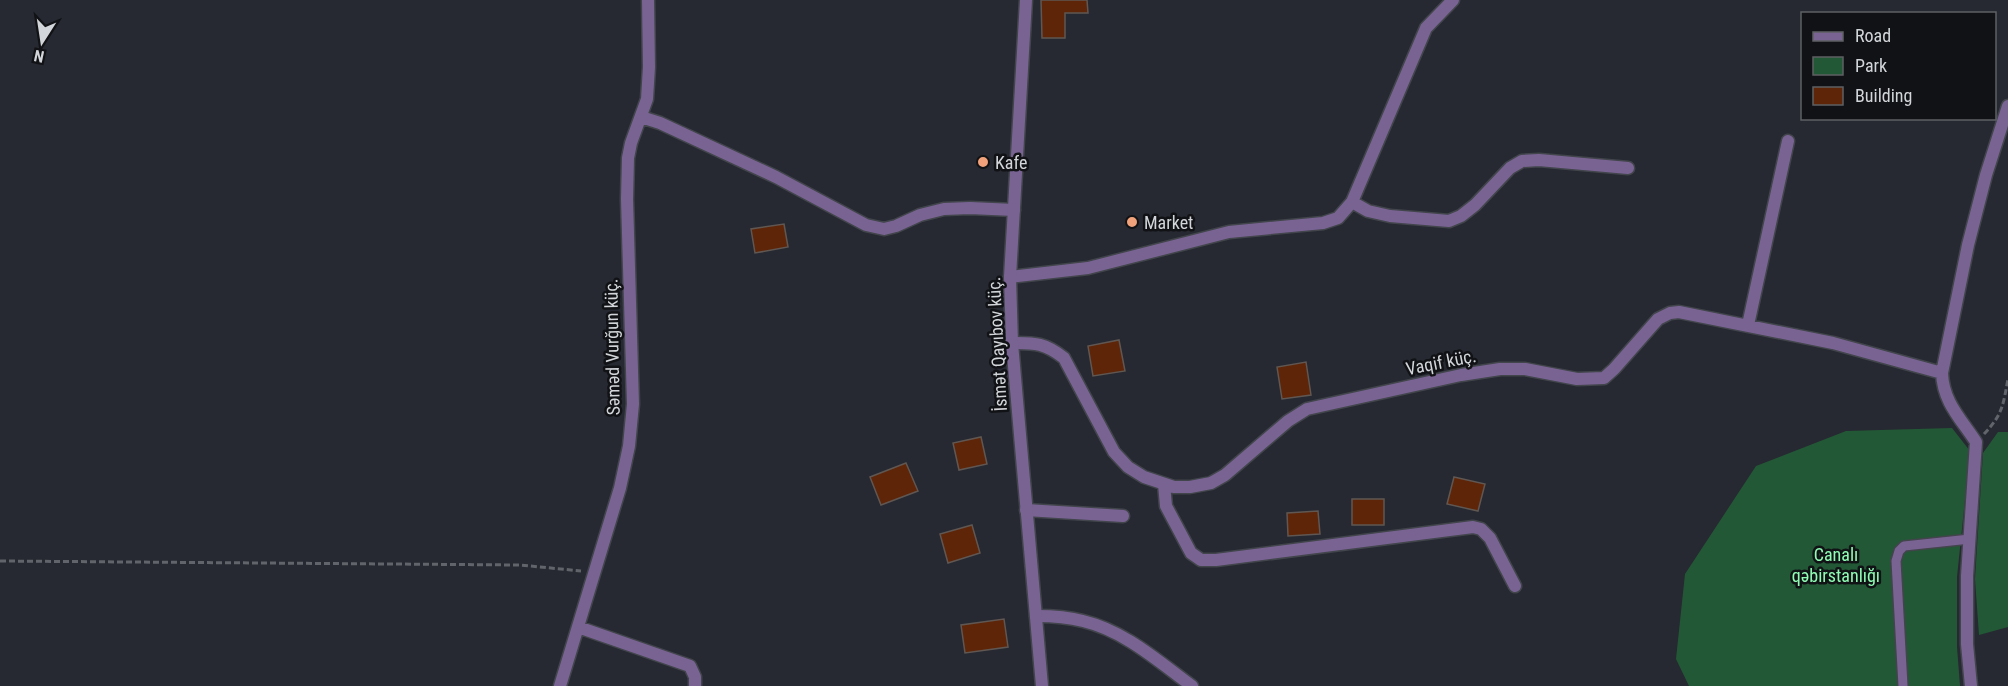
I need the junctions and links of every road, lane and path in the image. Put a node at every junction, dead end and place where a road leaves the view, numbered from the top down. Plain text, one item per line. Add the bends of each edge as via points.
1 (648, 0) edge
2 (1026, 0) edge
3 (1453, 0) edge
4 (2008, 106) edge
5 (641, 117) junction
6 (1788, 141) dead end
7 (1628, 168) dead end
8 (1352, 202) junction
9 (1014, 210) junction
10 (1010, 277) junction
11 (1748, 325) junction
12 (1012, 344) junction
13 (1942, 373) junction
14 (2008, 379) edge
15 (1976, 442) junction
16 (1164, 484) junction
17 (1026, 510) junction
18 (1123, 516) dead end
19 (1970, 539) junction
20 (0, 561) edge
21 (594, 573) junction
22 (1515, 586) dead end
23 (1036, 616) junction
24 (578, 627) junction
25 (560, 686) edge
26 (695, 686) edge
27 (1042, 686) edge
28 (1192, 686) edge
29 (1903, 686) edge
30 (1971, 686) edge

1 - 5 street, Səməd Vurğun küç. via 649,67 647,99
2 - 9 street, İsmət Qayıbov küç.
3 - 8 street via 1426,28
4 - 13 street via 1970,235
5 - 9 street via 777,177 866,225 884,229 944,209
5 - 21 street, Səməd Vurğun küç. via 628,158 633,404 629,446
6 - 11 street
7 - 8 street via 1522,161 1510,168 1475,205 1449,221 1390,216
8 - 10 street via 1338,218 1323,223 1229,232 1088,268
9 - 10 street, İsmət Qayıbov küç.
10 - 12 street, İsmət Qayıbov küç.
11 - 13 street, Vaqif küç.
11 - 16 street, Vaqif küç. via 1670,313 1658,319 1604,378 1577,379 1525,369 1500,369 1307,409 1225,476 1190,487
12 - 16 street, Vaqif küç. via 1037,343 1064,358 1114,452 1128,467
12 - 17 street, İsmət Qayıbov küç.
13 - 15 street via 1947,400
14 - 15 path via 2002,412
15 - 19 street
16 - 22 street via 1166,506 1191,553 1201,560 1473,527 1490,538
17 - 18 street
17 - 23 street, İsmət Qayıbov küç.
19 - 29 lane via 1904,546 1899,551 1896,561
19 - 30 street via 1967,644
20 - 21 path via 520,565
21 - 24 street, Səməd Vurğun küç.
23 - 27 street, İsmət Qayıbov küç.
23 - 28 street via 1083,621 1112,630
24 - 25 street, Səməd Vurğun küç.
24 - 26 street via 690,666

